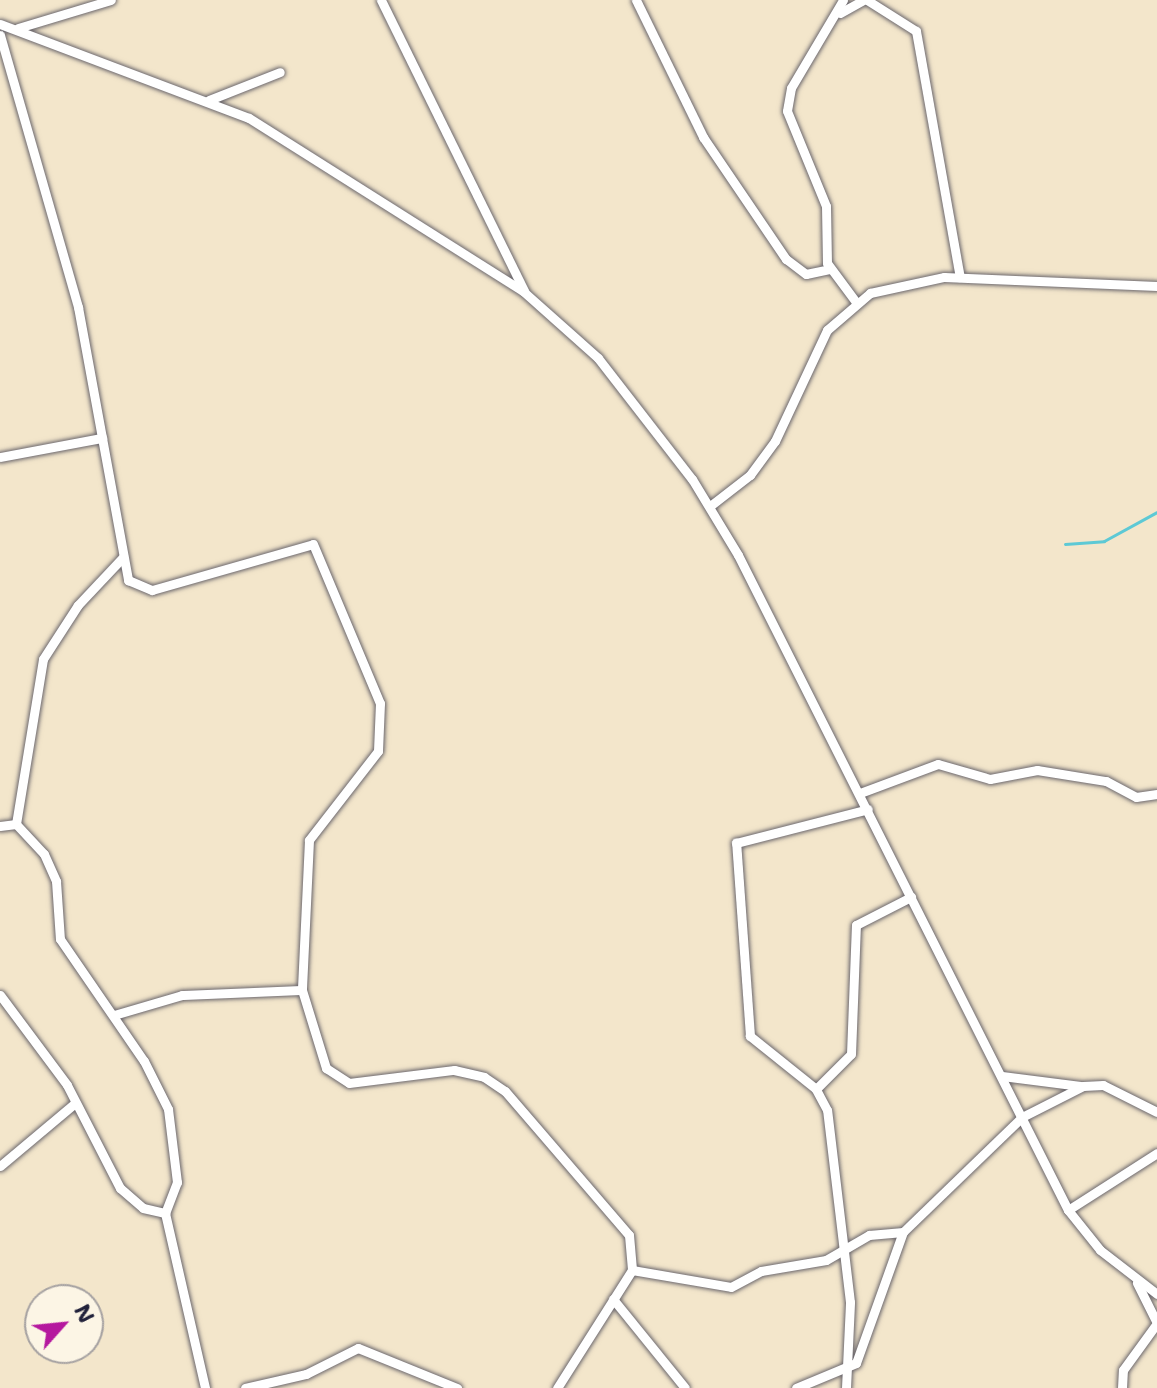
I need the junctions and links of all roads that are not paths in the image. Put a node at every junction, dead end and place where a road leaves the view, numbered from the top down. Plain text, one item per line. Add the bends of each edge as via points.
1 (111, 0) edge
2 (381, 0) edge
3 (636, 0) edge
4 (843, 0) edge
5 (865, 0) edge
6 (840, 13) junction
7 (0, 24) edge
8 (18, 28) junction
9 (0, 35) edge
10 (280, 72) dead end
11 (209, 100) junction
12 (830, 269) junction
13 (960, 277) junction
14 (1157, 286) edge
15 (524, 292) junction
16 (856, 302) junction
17 (102, 438) junction
18 (0, 457) edge
19 (710, 506) junction
20 (123, 557) junction
21 (860, 793) junction
22 (1157, 794) edge
23 (868, 809) junction
24 (16, 824) junction
25 (0, 826) edge
26 (911, 897) junction
27 (302, 990) junction
28 (0, 995) edge
29 (114, 1015) junction
30 (1002, 1076) junction
31 (1083, 1086) junction
32 (816, 1089) junction
33 (75, 1103) junction
34 (1157, 1112) edge
35 (1022, 1117) junction
36 (1157, 1153) edge
37 (0, 1166) edge
38 (1068, 1210) junction
39 (165, 1213) junction
40 (903, 1232) junction
41 (844, 1251) junction
42 (632, 1270) junction
43 (1135, 1280) junction
44 (1157, 1294) edge
45 (613, 1299) junction
46 (1157, 1323) edge
47 (842, 1373) junction
48 (205, 1388) edge
49 (245, 1388) edge
50 (457, 1388) edge
51 (557, 1388) edge
52 (685, 1388) edge
53 (796, 1388) edge
54 (846, 1388) edge
55 (1122, 1388) edge

1 - 8 street
2 - 15 street
3 - 12 street via 703,137 786,259 806,274
4 - 6 street
5 - 6 street
5 - 13 street via 916,31
6 - 12 street via 791,88 787,111 826,206
7 - 8 street
8 - 11 street
9 - 17 street via 57,223
10 - 11 street
11 - 15 street via 280,136
12 - 16 street
13 - 14 street
13 - 16 street via 912,279
15 - 19 street via 598,358
16 - 19 street via 818,345 763,457
17 - 18 street
17 - 20 street
19 - 21 street
20 - 24 street via 78,605 43,659
20 - 27 street via 134,586 152,590 291,545 317,548 383,727 370,766 309,840
21 - 22 street via 938,764 990,779 1037,770 1106,781 1136,797
21 - 23 street
23 - 26 street
23 - 32 street via 736,843 750,1036
24 - 25 street
24 - 29 street via 52,867 60,939
26 - 30 street
26 - 32 street via 856,925 851,1054
27 - 29 street via 182,995
27 - 42 street via 313,1041 335,1077 349,1083 454,1070 505,1091 623,1226 634,1248
28 - 33 street
29 - 39 street via 171,1123 177,1182
30 - 31 street
30 - 35 street
31 - 34 street via 1103,1085
31 - 35 street
32 - 41 street via 827,1110
33 - 37 street
33 - 39 street via 120,1188 143,1208
35 - 38 street
35 - 40 street
36 - 38 street
38 - 43 street
39 - 48 street
40 - 41 street via 869,1235
40 - 47 street via 864,1346
41 - 42 street via 761,1271 731,1287
41 - 47 street via 850,1313
42 - 45 street
43 - 44 street
43 - 46 street
45 - 51 street
45 - 52 street
46 - 55 street via 1123,1370
47 - 53 street
47 - 54 street
49 - 50 street via 306,1374 358,1348

